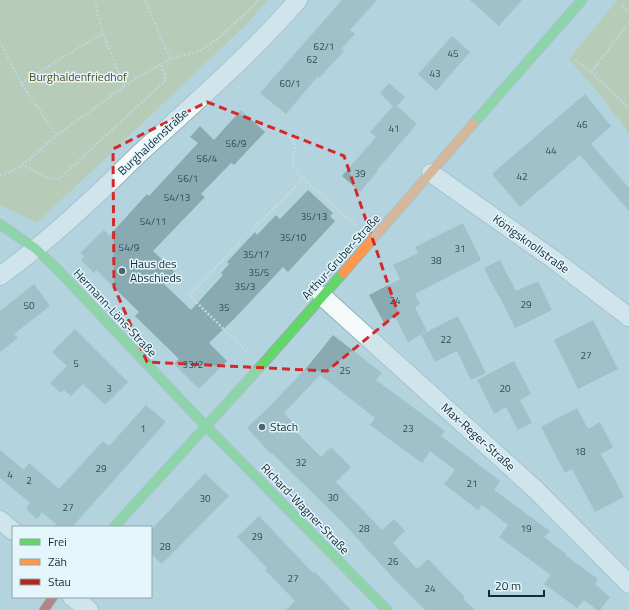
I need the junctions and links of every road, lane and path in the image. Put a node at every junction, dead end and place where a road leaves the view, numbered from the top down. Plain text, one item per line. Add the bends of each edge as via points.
1 (94, 0) edge
2 (145, 0) edge
3 (259, 0) edge
4 (298, 0) edge
5 (582, 0) edge
6 (622, 6) dead end
7 (629, 12) edge
8 (629, 23) edge
9 (103, 33) junction
10 (0, 42) edge
11 (170, 59) junction
12 (576, 60) dead end
13 (161, 64) junction
14 (591, 72) junction
15 (225, 75) junction
16 (21, 83) junction
17 (124, 86) junction
18 (629, 108) edge
19 (57, 136) junction
20 (22, 164) junction
21 (431, 173) junction
22 (0, 175) edge
23 (303, 179) junction
24 (0, 224) edge
25 (252, 230) dead end
26 (243, 239) dead end
27 (372, 239) junction
28 (36, 249) junction
29 (0, 276) edge
30 (322, 296) junction
31 (629, 317) edge
32 (261, 366) junction
33 (206, 425) junction
34 (0, 520) edge
35 (115, 526) edge
36 (12, 530) edge
37 (629, 584) edge
38 (52, 598) edge
39 (73, 598) edge
40 (44, 610) edge
41 (89, 610) edge
42 (387, 610) edge

1 - 9 path
2 - 11 path
3 - 11 path via 219,38 200,51
4 - 15 street, Burghaldenstraße
5 - 21 street, Arthur-Gruber-Straße
6 - 7 path
8 - 14 path
9 - 16 path
9 - 17 path
10 - 16 path
11 - 13 path
12 - 14 path
13 - 17 path
13 - 20 path via 166,80 59,178 45,177
14 - 18 path
15 - 23 path via 292,139 295,145 292,161
15 - 28 street, Burghaldenstraße
16 - 19 path
17 - 19 path
19 - 20 path
20 - 22 path
21 - 27 street, Arthur-Gruber-Straße
21 - 31 street, Königsknollstraße via 553,259
23 - 25 path
23 - 27 path
24 - 28 street, Hermann-Löns-Straße
26 - 32 path via 189,295
27 - 30 street, Arthur-Gruber-Straße
28 - 29 street, Burghaldenstraße
28 - 33 street, Hermann-Löns-Straße
30 - 32 street, Arthur-Gruber-Straße
30 - 37 street, Max-Reger-Straße via 536,490
32 - 33 street, Arthur-Gruber-Straße
33 - 35 street, Arthur-Gruber-Straße
33 - 42 street, Richard-Wagner-Straße
34 - 36 street
38 - 40 street
39 - 41 street

